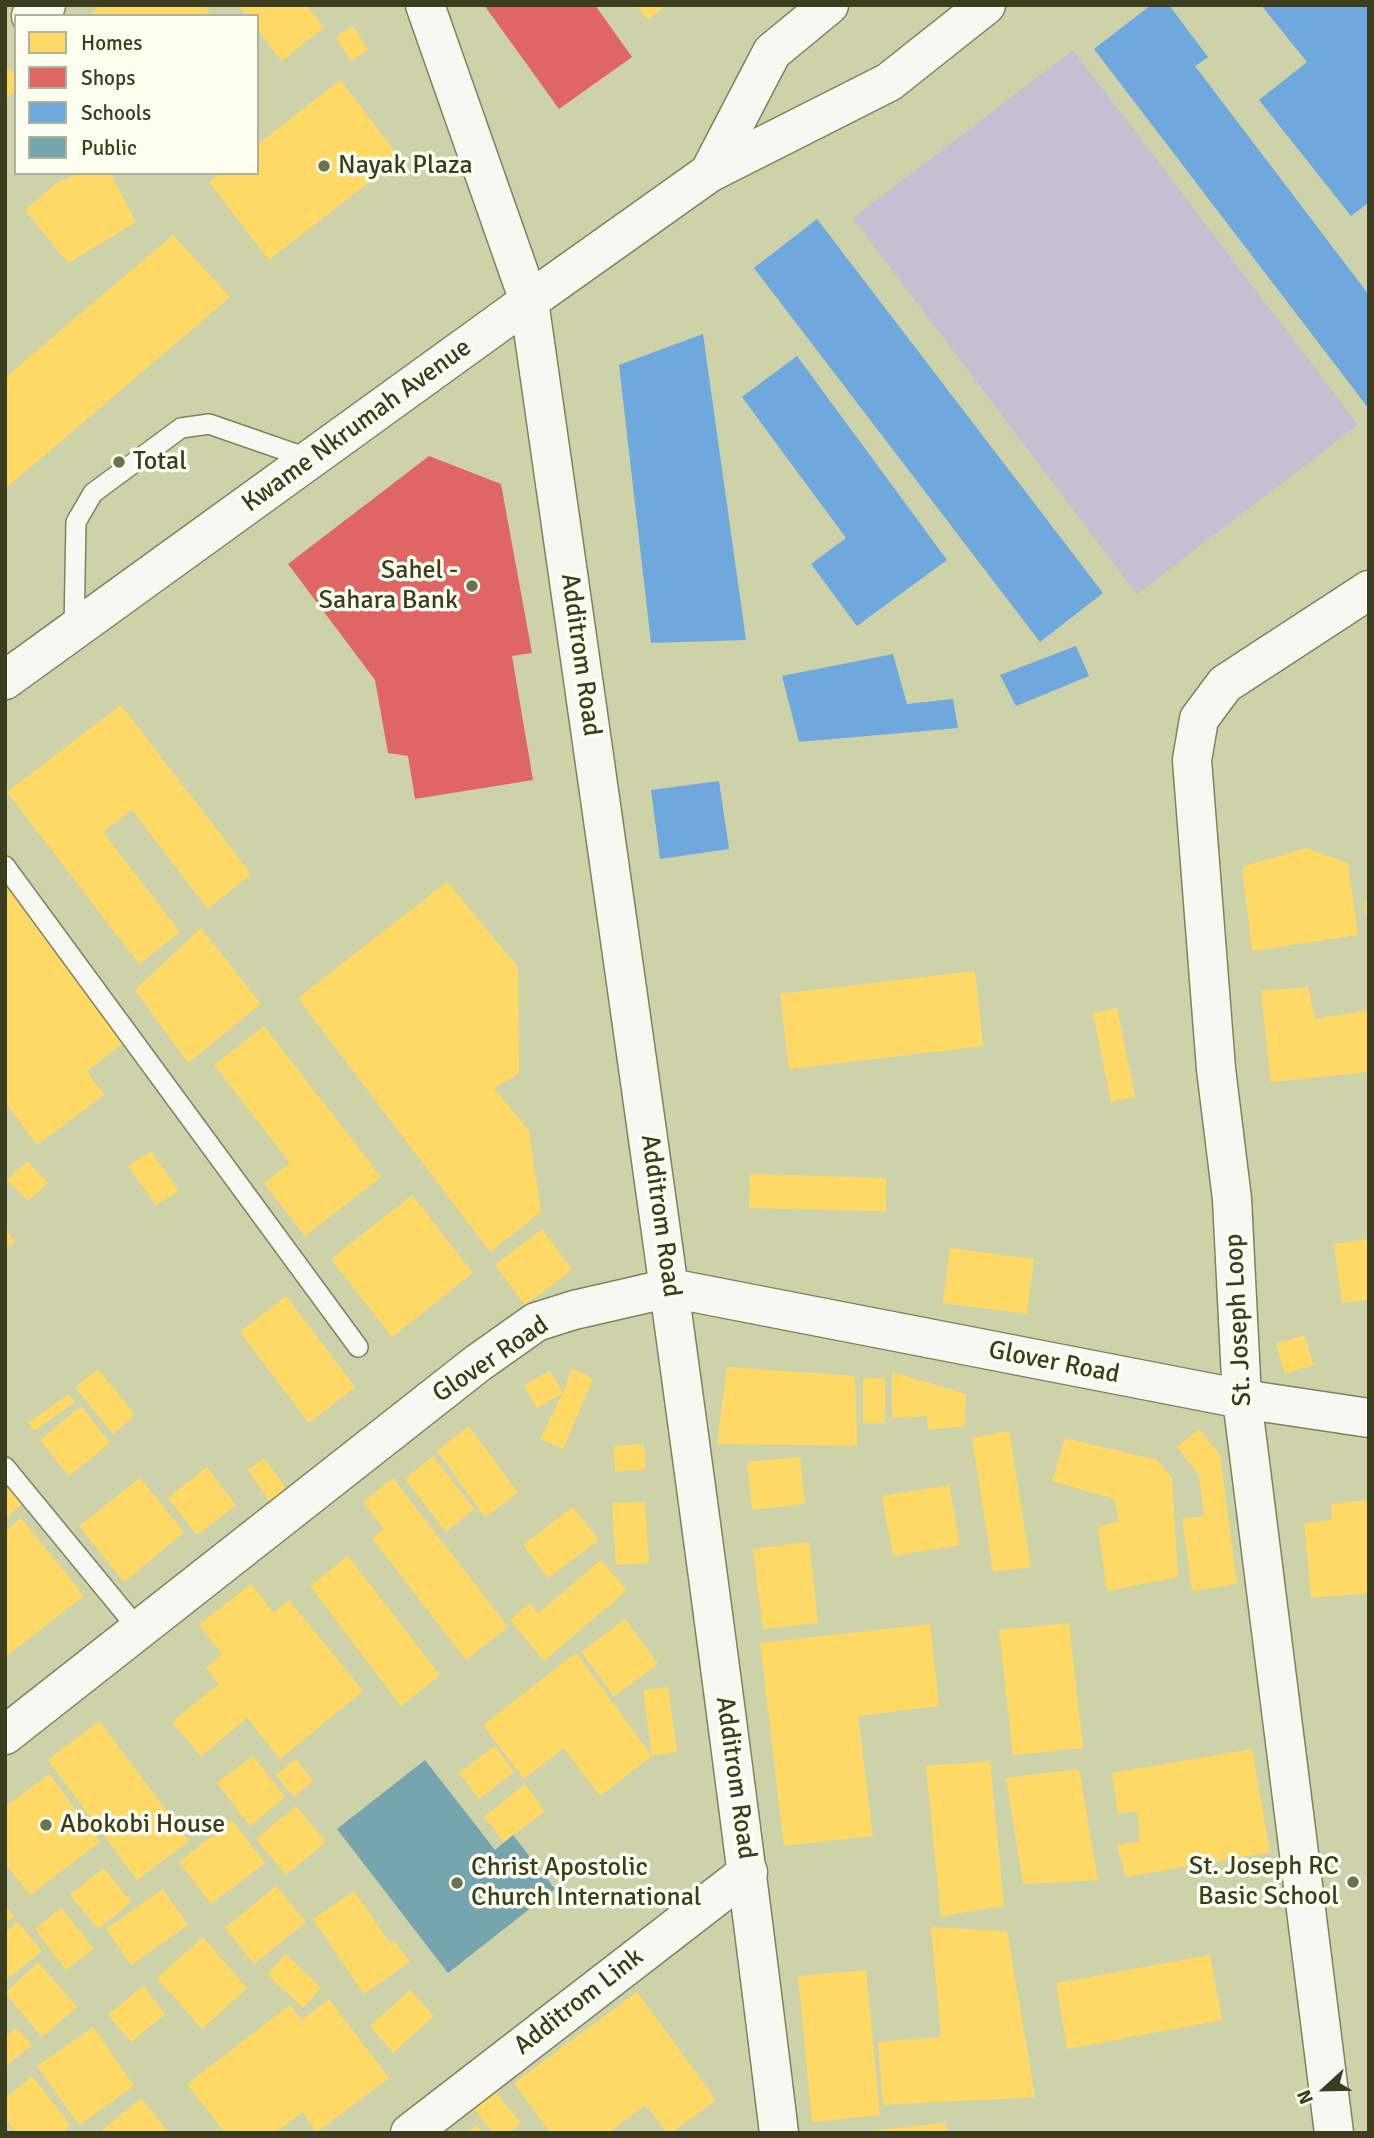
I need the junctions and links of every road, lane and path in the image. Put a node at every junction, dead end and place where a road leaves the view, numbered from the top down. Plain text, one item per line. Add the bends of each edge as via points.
1 (425, 5) edge
2 (829, 5) edge
3 (986, 5) edge
4 (709, 173) junction
5 (529, 301) junction
6 (310, 459) junction
7 (1369, 590) edge
8 (74, 631) junction
9 (5, 680) edge
10 (5, 866) edge
11 (670, 1288) junction
12 (358, 1347) dead end
13 (1242, 1399) junction
14 (1369, 1418) edge
15 (5, 1467) edge
16 (139, 1630) junction
17 (5, 1735) edge
18 (748, 1872) junction
19 (410, 2133) edge
20 (779, 2133) edge
21 (1334, 2133) edge

1 - 5 street, Additrom Road
2 - 4 street, Kwame Nkrumah Avenue via 772,52
3 - 4 street, Kwame Nkrumah Avenue via 889,82
4 - 5 street, Kwame Nkrumah Avenue
5 - 6 street, Kwame Nkrumah Avenue
5 - 11 street, Additrom Road
6 - 8 street, Kwame Nkrumah Avenue
6 - 8 lane via 209,424 181,428 93,493 76,522
7 - 13 street, St. Joseph Loop via 1226,684 1199,719 1192,760 1216,1069 1232,1199
8 - 9 street, Kwame Nkrumah Avenue
10 - 12 lane
11 - 13 street, Glover Road
11 - 16 street, Glover Road via 536,1322
11 - 18 street, Additrom Road
13 - 14 street, Glover Road
13 - 21 street, St. Joseph Loop
15 - 16 lane
16 - 17 street, Glover Road
18 - 19 street, Additrom Link
18 - 20 street, Additrom Road

